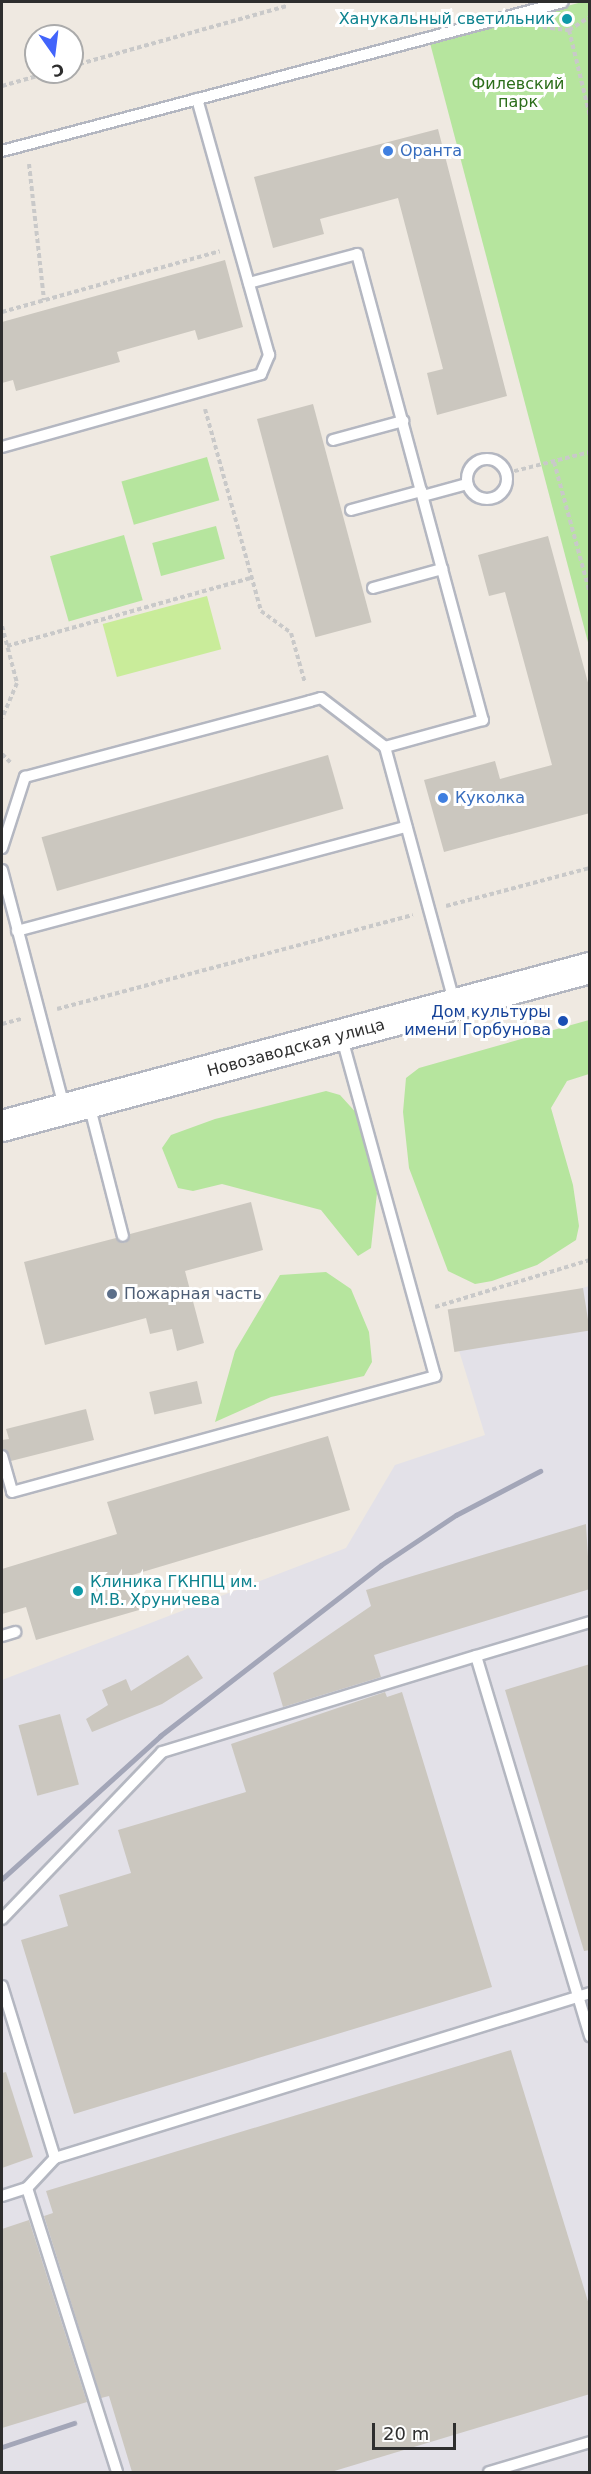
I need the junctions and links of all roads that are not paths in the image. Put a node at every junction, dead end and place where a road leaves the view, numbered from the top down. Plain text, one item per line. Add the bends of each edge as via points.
1 (563, 2) edge
2 (197, 99) junction
3 (2, 151) edge
4 (249, 283) junction
5 (403, 421) junction
6 (333, 440) dead end
7 (2, 447) edge
8 (467, 484) junction
9 (422, 494) junction
10 (351, 510) dead end
11 (442, 569) junction
12 (373, 588) dead end
13 (385, 747) junction
14 (406, 827) junction
15 (2, 848) edge
16 (2, 870) edge
17 (17, 931) junction
18 (590, 968) edge
19 (454, 1005) junction
20 (341, 1035) junction
21 (77, 1107) junction
22 (2, 1126) edge
23 (123, 1236) dead end
24 (2, 1456) edge
25 (7, 1494) edge
26 (590, 1622) edge
27 (15, 1632) dead end
28 (2, 1636) edge
29 (476, 1656) junction
30 (2, 1919) edge
31 (2, 1986) edge
32 (590, 1993) edge
33 (578, 1996) junction
34 (590, 2036) edge
35 (55, 2158) junction
36 (27, 2188) junction
37 (2, 2196) edge
38 (590, 2442) edge
39 (117, 2472) edge
40 (489, 2472) edge

1 - 2 lane
2 - 3 lane
2 - 4 lane
4 - 5 lane via 357,254
4 - 7 lane via 269,356 261,374
5 - 6 lane
5 - 9 lane
8 - 8 lane via 466,474 477,460 495,460 507,474 504,491 496,497 478,497
8 - 9 lane
9 - 10 lane
9 - 11 lane
11 - 12 lane
11 - 13 lane via 483,720
13 - 14 lane
13 - 15 lane via 321,698 25,777
14 - 17 lane
14 - 19 lane
16 - 17 lane
17 - 21 lane via 39,1014
18 - 19 street, Новозаводская улица
19 - 20 street, Новозаводская улица
20 - 21 street, Новозаводская улица
20 - 25 lane via 435,1376
21 - 22 street, Новозаводская улица
21 - 23 lane
24 - 25 lane
26 - 29 lane
27 - 28 lane
29 - 30 lane via 162,1752
29 - 33 lane
31 - 35 lane
32 - 33 lane
33 - 34 lane
33 - 35 lane
35 - 36 lane
36 - 37 lane
36 - 39 lane
38 - 40 lane

